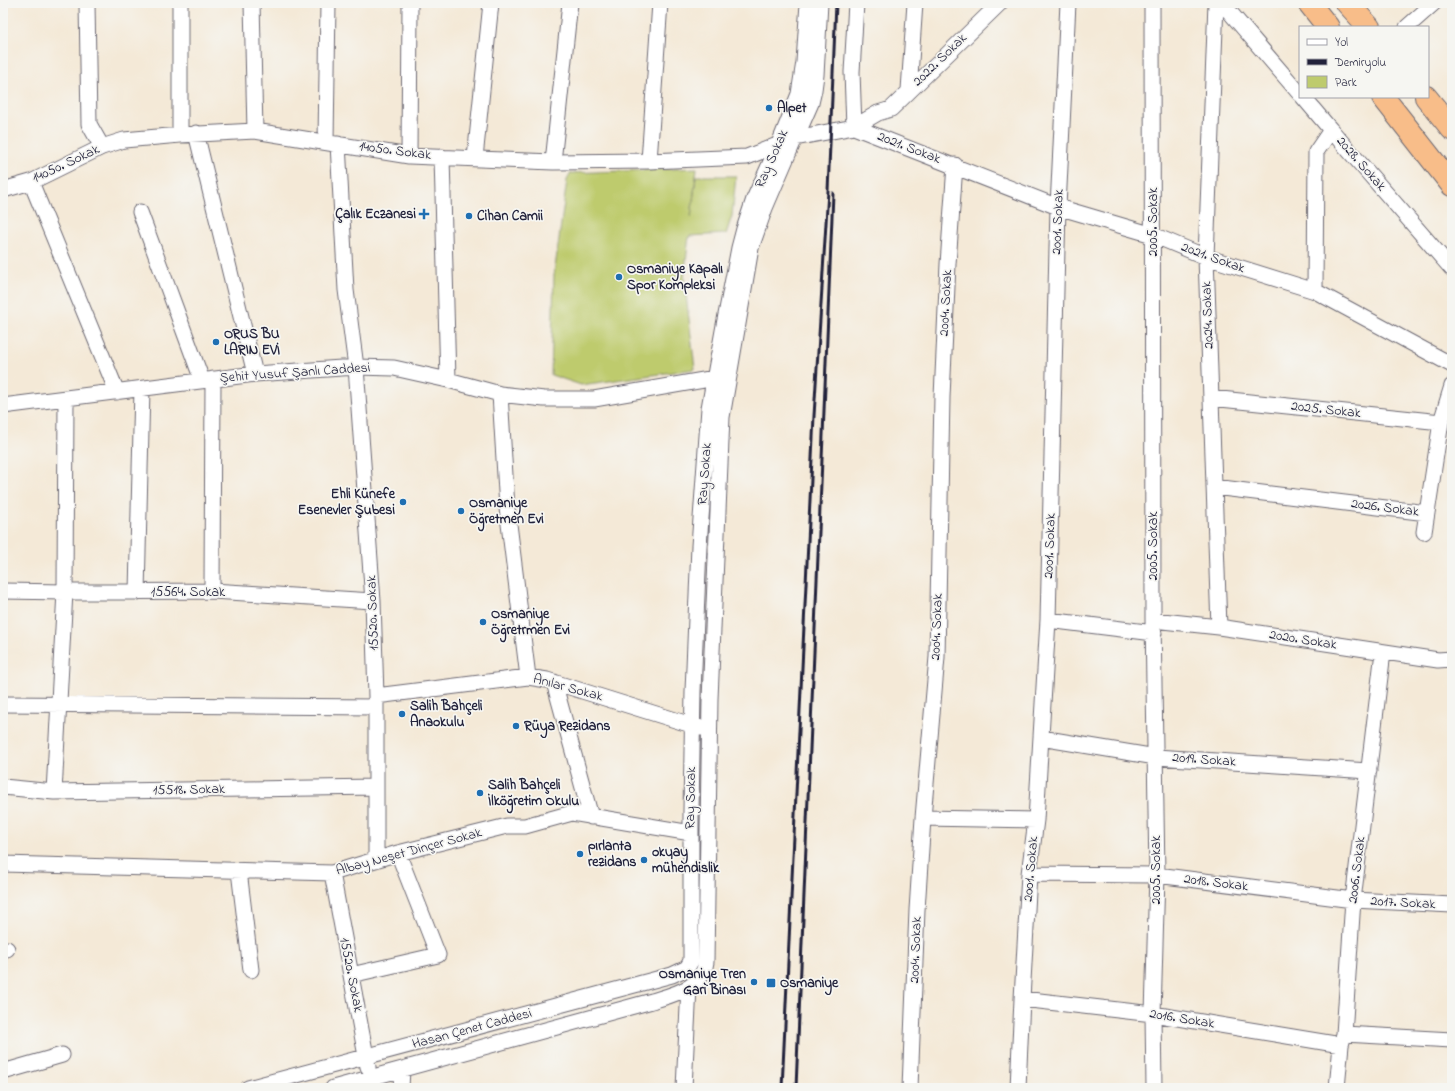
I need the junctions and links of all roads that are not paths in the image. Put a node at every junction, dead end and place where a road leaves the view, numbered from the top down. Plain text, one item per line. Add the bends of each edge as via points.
1 (87, 3) edge
2 (180, 3) edge
3 (252, 3) edge
4 (328, 3) edge
5 (410, 3) edge
6 (491, 3) edge
7 (570, 3) edge
8 (660, 3) edge
9 (808, 3) edge
10 (820, 3) edge
11 (856, 3) edge
12 (915, 3) edge
13 (1000, 3) edge
14 (1068, 3) edge
15 (1152, 3) edge
16 (1216, 3) edge
17 (1222, 3) edge
18 (1309, 3) edge
19 (1347, 3) edge
20 (1434, 3) edge
21 (1327, 26) edge
22 (1367, 26) edge
23 (1408, 26) edge
24 (909, 90) junction
25 (1299, 93) edge
26 (1304, 98) edge
27 (1384, 98) edge
28 (1427, 98) edge
29 (854, 127) junction
30 (1452, 129) edge
31 (1331, 130) junction
32 (255, 131) junction
33 (180, 134) junction
34 (196, 134) junction
35 (795, 138) junction
36 (332, 143) junction
37 (779, 144) junction
38 (102, 147) junction
39 (408, 156) junction
40 (442, 157) junction
41 (475, 158) junction
42 (649, 161) junction
43 (553, 162) junction
44 (955, 165) junction
45 (31, 182) junction
46 (1452, 185) edge
47 (3, 190) edge
48 (1058, 207) junction
49 (140, 212) dead end
50 (1153, 235) junction
51 (1206, 258) junction
52 (1452, 269) edge
53 (1315, 291) junction
54 (1452, 364) edge
55 (356, 367) junction
56 (255, 374) junction
57 (728, 375) junction
58 (713, 378) junction
59 (208, 379) junction
60 (448, 380) junction
61 (1452, 386) edge
62 (142, 389) junction
63 (117, 392) junction
64 (500, 394) junction
65 (66, 398) junction
66 (1211, 398) junction
67 (3, 410) edge
68 (1441, 422) junction
69 (1214, 487) junction
70 (1427, 513) junction
71 (1424, 532) dead end
72 (3, 591) edge
73 (212, 591) junction
74 (65, 592) junction
75 (137, 592) junction
76 (373, 601) junction
77 (1048, 620) junction
78 (1154, 626) junction
79 (1219, 627) junction
80 (1383, 652) junction
81 (1452, 659) edge
82 (528, 677) junction
83 (554, 682) junction
84 (375, 702) junction
85 (3, 704) edge
86 (58, 705) junction
87 (693, 726) junction
88 (710, 731) junction
89 (1041, 738) junction
90 (1156, 757) junction
91 (1369, 771) junction
92 (3, 787) edge
93 (376, 787) junction
94 (54, 792) junction
95 (591, 816) junction
96 (923, 818) junction
97 (1036, 820) junction
98 (691, 833) junction
99 (398, 853) junction
100 (376, 860) junction
101 (3, 864) edge
102 (239, 871) junction
103 (332, 873) junction
104 (1029, 874) junction
105 (1157, 875) junction
106 (1353, 900) junction
107 (1452, 905) edge
108 (691, 960) joint
109 (251, 970) dead end
110 (351, 975) junction
111 (689, 987) junction
112 (1022, 999) junction
113 (1153, 1014) junction
114 (1342, 1040) junction
115 (1452, 1040) edge
116 (62, 1055) dead end
117 (367, 1057) junction
118 (402, 1069) junction
119 (3, 1072) edge
120 (370, 1078) junction
121 (248, 1088) edge
122 (333, 1088) edge
123 (401, 1088) edge
124 (684, 1088) edge
125 (910, 1088) edge
126 (1018, 1088) edge
127 (1154, 1088) edge
128 (1337, 1088) edge

1 - 38 street via 89,124
2 - 33 street
3 - 32 street
4 - 36 street, 15520. Sokak
5 - 39 street
6 - 41 street
7 - 43 street
8 - 42 street
9 - 37 street, Ray Sokak via 802,80
10 - 35 street via 814,90
11 - 29 street via 852,72
12 - 24 street
13 - 24 street, 2022. Sokak
14 - 48 street, 2001. Sokak
15 - 50 street, 2005. Sokak
16 - 51 street, 2024. Sokak
17 - 25 street
18 - 21 highway
19 - 22 highway
20 - 23 street
24 - 29 street, 2022. Sokak via 891,108
26 - 31 street
27 - 46 highway
28 - 30 highway
29 - 35 street, 14050. Sokak
29 - 44 street, 2021. Sokak
31 - 52 street, 2028. Sokak
31 - 53 street, 2028. Sokak via 1316,152
32 - 34 street, 14050. Sokak
32 - 36 street, 14050. Sokak
33 - 34 street, 14050. Sokak
33 - 38 street, 14050. Sokak via 124,140
34 - 56 street
35 - 37 street, 14050. Sokak
35 - 57 street via 751,248
36 - 39 street, 14050. Sokak
36 - 55 street, 15520. Sokak
37 - 42 street, 14050. Sokak via 747,157
37 - 58 street, Ray Sokak via 754,199 744,229
38 - 45 street, 14050. Sokak
39 - 40 street, 14050. Sokak
40 - 41 street, 14050. Sokak
40 - 60 street
41 - 43 street, 14050. Sokak
42 - 43 street, 14050. Sokak
44 - 48 street, 2021. Sokak
44 - 96 street, 2004. Sokak via 942,397 937,657
45 - 47 street, 14050. Sokak
45 - 63 street
48 - 50 street, 2021. Sokak
48 - 77 street, 2001. Sokak
49 - 59 street
50 - 51 street, 2021. Sokak
50 - 78 street, 2005. Sokak
51 - 53 street, 2021. Sokak
51 - 66 street, 2024. Sokak
53 - 54 street, 2021. Sokak
55 - 56 street, Şehit Yusuf Şanlı Caddesi
55 - 60 street, Şehit Yusuf Şanlı Caddesi via 394,368
55 - 76 street, 15520. Sokak
56 - 59 street, Şehit Yusuf Şanlı Caddesi
57 - 58 street, Şehit Yusuf Şanlı Caddesi
57 - 88 street via 721,430
58 - 64 street, Şehit Yusuf Şanlı Caddesi via 594,399 544,399
58 - 87 street, Ray Sokak via 699,546
59 - 62 street, Şehit Yusuf Şanlı Caddesi
59 - 73 street
60 - 64 street, Şehit Yusuf Şanlı Caddesi
61 - 68 street, 2026. Sokak
62 - 63 street, Şehit Yusuf Şanlı Caddesi
62 - 75 street
63 - 65 street, Şehit Yusuf Şanlı Caddesi
64 - 82 street via 507,508
65 - 67 street, Şehit Yusuf Şanlı Caddesi
65 - 74 street
66 - 68 street, 2025. Sokak
66 - 69 street, 2024. Sokak
68 - 70 street, 2026. Sokak
69 - 70 street, 2026. Sokak
69 - 79 street, 2024. Sokak
70 - 71 street
72 - 74 street, 15564. Sokak
73 - 75 street, 15564. Sokak
73 - 76 street, 15564. Sokak
74 - 75 street, 15564. Sokak
74 - 86 street
76 - 84 street, 15520. Sokak
77 - 78 street, 2020. Sokak
77 - 89 street, 2001. Sokak
78 - 79 street, 2020. Sokak
78 - 90 street, 2005. Sokak
79 - 80 street, 2020. Sokak
80 - 81 street, 2020. Sokak via 1438,660
80 - 91 street, 2006. Sokak
82 - 83 street, Anılar Sokak
82 - 84 street, Anılar Sokak
83 - 87 street, Anılar Sokak
83 - 95 street
84 - 86 street, Anılar Sokak
84 - 93 street, 15520. Sokak
85 - 86 street, Anılar Sokak
86 - 94 street
87 - 88 street, Anılar Sokak
87 - 98 street, Ray Sokak
88 - 111 street via 706,962 703,974
89 - 90 street, 2019. Sokak
89 - 97 street, 2001. Sokak
90 - 91 street, 2019. Sokak
90 - 105 street, 2005. Sokak
91 - 106 street, 2006. Sokak
92 - 94 street, 15518. Sokak
93 - 94 street, 15518. Sokak
93 - 100 street, 15520. Sokak
95 - 98 street, Albay Neşet Dinçer Sokak
95 - 99 street, Albay Neşet Dinçer Sokak via 572,813 525,826 507,826
96 - 97 street
96 - 125 street, 2004. Sokak
97 - 104 street, 2001. Sokak
98 - 108 street, Ray Sokak
99 - 100 street, Albay Neşet Dinçer Sokak
99 - 110 street via 438,955
100 - 103 street, Albay Neşet Dinçer Sokak
101 - 102 street, Albay Neşet Dinçer Sokak
102 - 103 street, Albay Neşet Dinçer Sokak
102 - 109 street
103 - 110 street, 15520. Sokak
104 - 105 street, 2018. Sokak
104 - 112 street, 2001. Sokak
105 - 106 street, 2018. Sokak
105 - 113 street, 2005. Sokak
106 - 107 street, 2017. Sokak
106 - 114 street, 2006. Sokak
108 - 117 street, Hasan Çenet Caddesi via 687,968 672,975
110 - 117 street, 15520. Sokak
111 - 118 street via 652,1001
111 - 124 street
112 - 113 street, 2016. Sokak
112 - 126 street, 2001. Sokak
113 - 114 street, 2016. Sokak
113 - 127 street, 2005. Sokak
114 - 115 street, 2016. Sokak
114 - 128 street, 2006. Sokak
116 - 119 street
117 - 120 street, 15520. Sokak
117 - 121 street, Hasan Çenet Caddesi
118 - 120 street
118 - 123 street
120 - 122 street

